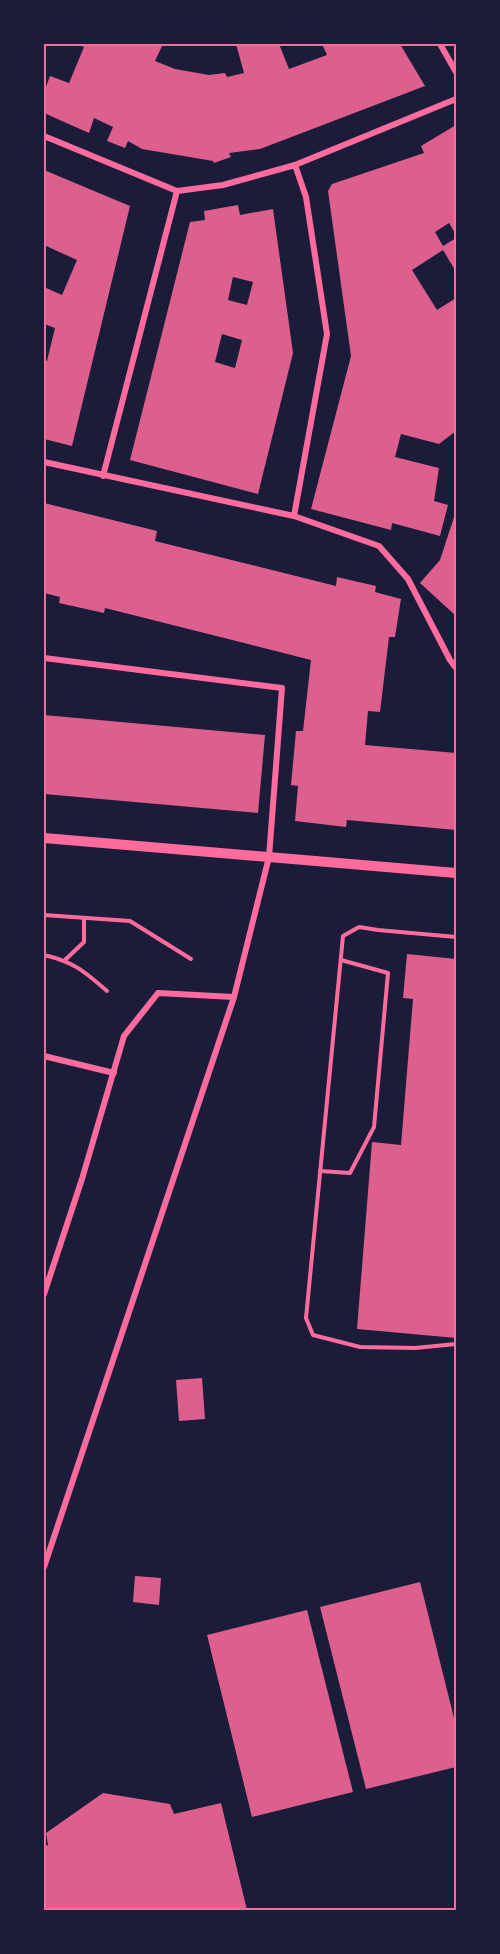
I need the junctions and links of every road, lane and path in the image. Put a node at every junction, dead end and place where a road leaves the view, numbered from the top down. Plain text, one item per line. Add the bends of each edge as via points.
1 (440, 44) edge
2 (456, 72) edge
3 (456, 99) edge
4 (44, 136) edge
5 (295, 165) junction
6 (177, 191) junction
7 (44, 462) edge
8 (103, 476) junction
9 (294, 516) junction
10 (44, 658) edge
11 (456, 668) edge
12 (44, 838) edge
13 (269, 857) junction
14 (456, 873) edge
15 (44, 915) edge
16 (84, 919) junction
17 (456, 937) edge
18 (44, 955) edge
19 (191, 959) dead end
20 (65, 960) junction
21 (341, 960) junction
22 (107, 991) dead end
23 (234, 997) junction
24 (44, 1056) edge
25 (114, 1073) junction
26 (320, 1170) junction
27 (44, 1294) edge
28 (456, 1344) edge
29 (44, 1567) edge

1 - 2 street
3 - 5 street
4 - 6 street
5 - 6 street via 224,185
5 - 9 street via 306,197 327,334
6 - 8 street
7 - 8 street
8 - 9 street
9 - 11 street via 379,546 408,579
10 - 13 street via 282,688
12 - 13 street
13 - 14 street
13 - 23 street
15 - 16 path
16 - 19 path via 130,921
16 - 20 path via 84,942
17 - 21 path via 358,927 343,936
18 - 20 path
20 - 22 path
21 - 26 path
21 - 26 path via 388,973 374,1127 350,1173
23 - 25 street via 158,993 124,1036
23 - 29 street
24 - 25 street
25 - 27 street
26 - 28 path via 306,1318 313,1335 360,1347

